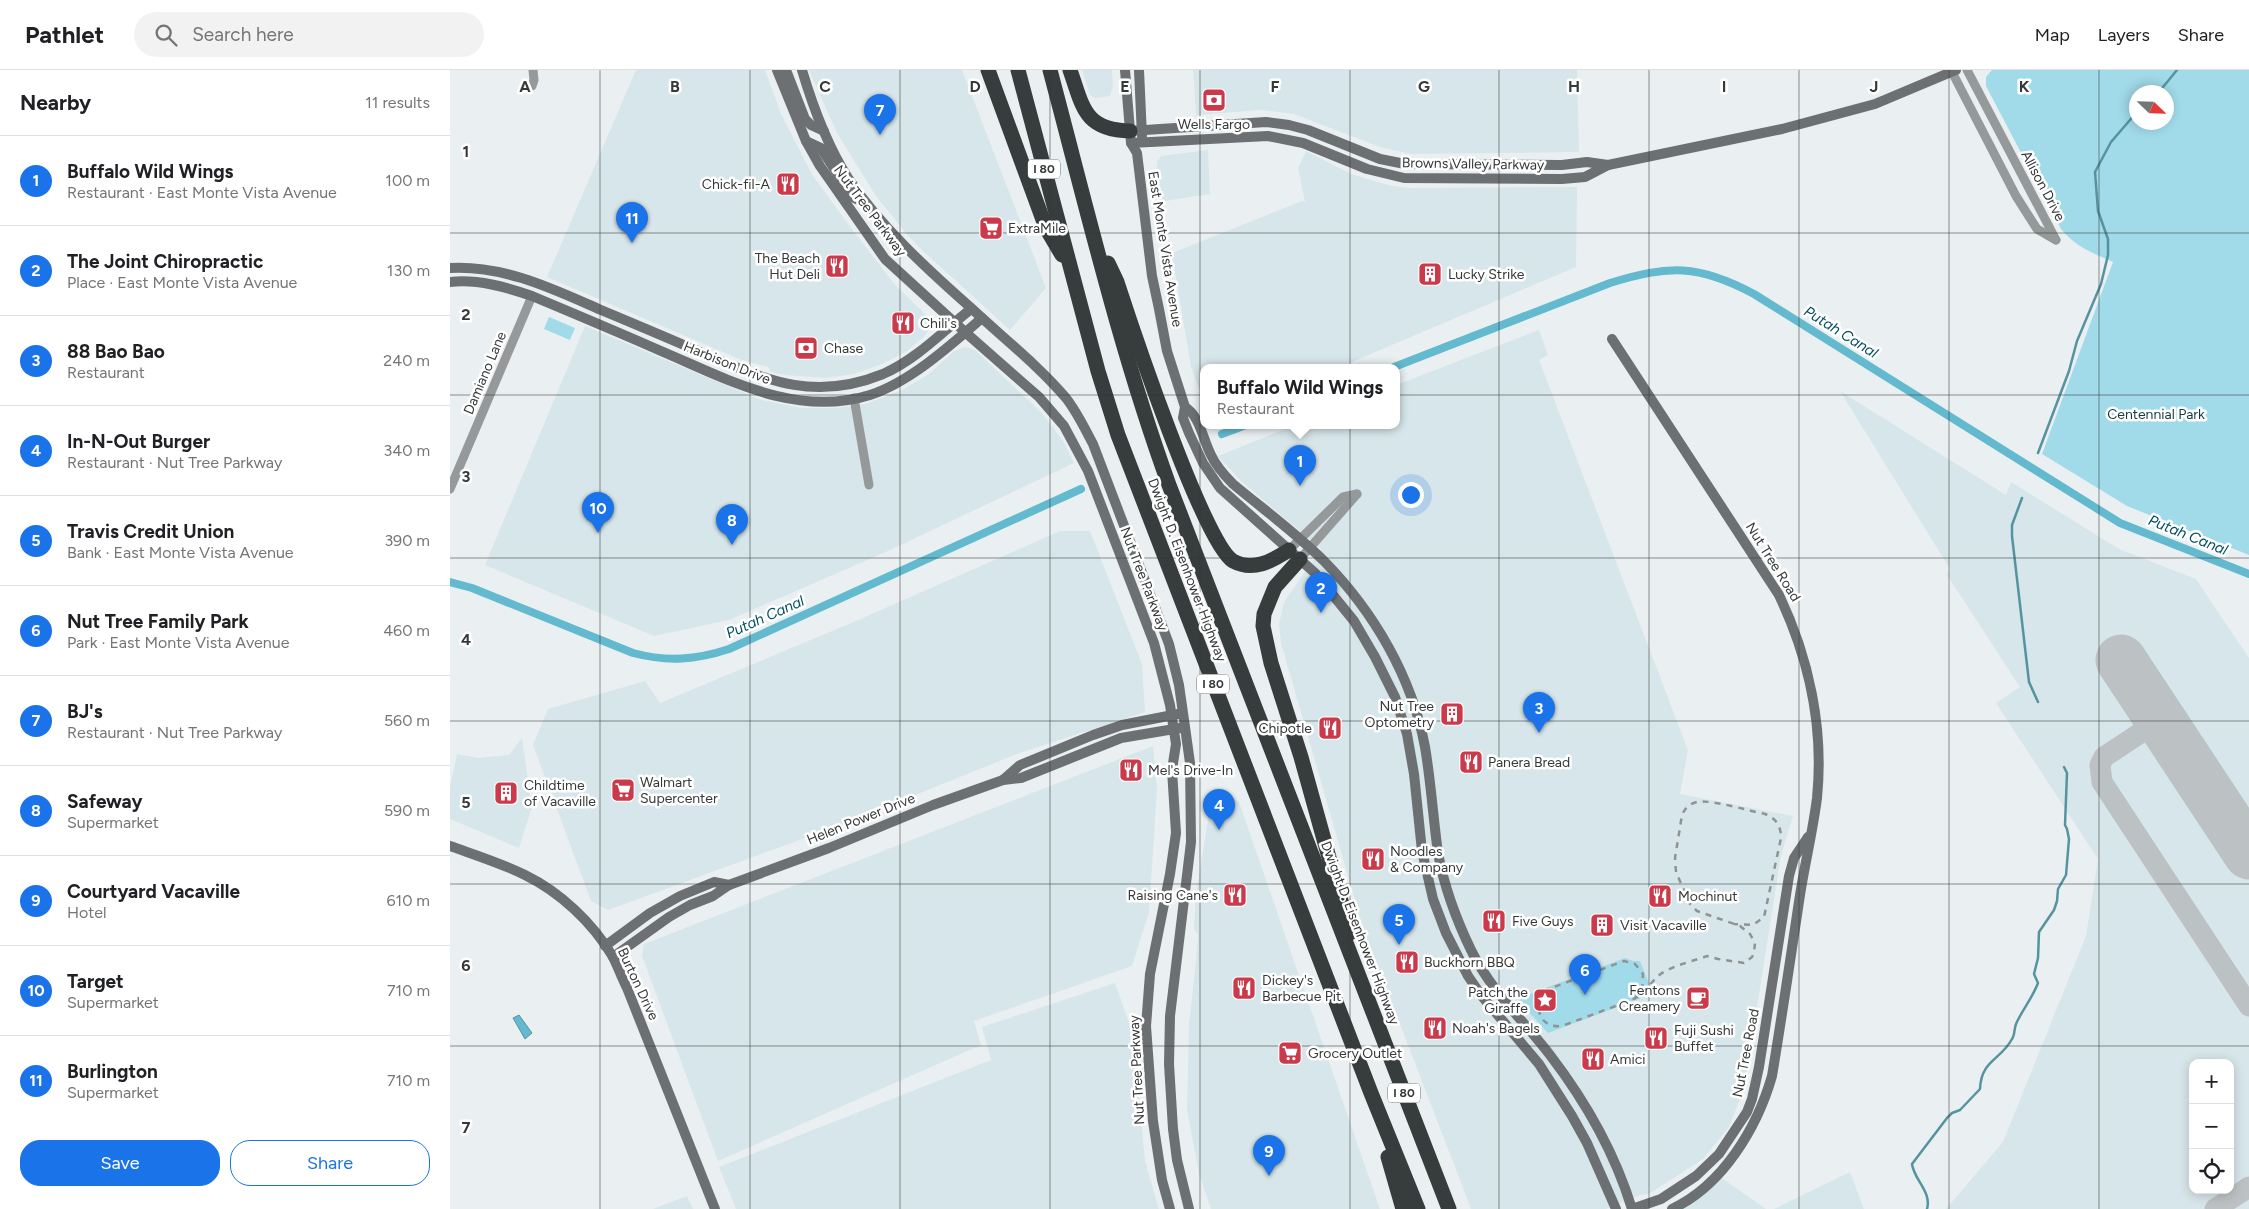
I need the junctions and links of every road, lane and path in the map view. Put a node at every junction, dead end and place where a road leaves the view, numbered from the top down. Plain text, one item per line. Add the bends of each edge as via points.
1 (533, 70) edge
2 (776, 70) edge
3 (786, 70) edge
4 (802, 70) edge
5 (988, 70) edge
6 (1018, 70) edge
7 (1050, 70) edge
8 (1070, 70) edge
9 (1125, 70) edge
10 (1139, 70) edge
11 (1967, 70) edge
12 (1953, 71) edge
13 (532, 86) dead end
14 (824, 131) junction
15 (1134, 135) junction
16 (806, 141) junction
17 (1142, 142) junction
18 (1317, 149) junction
19 (1137, 153) junction
20 (1363, 153) junction
21 (1567, 164) junction
22 (1506, 165) junction
23 (1608, 165) junction
24 (1445, 166) junction
25 (1391, 176) junction
26 (1450, 179) junction
27 (1519, 179) junction
28 (866, 204) junction
29 (1094, 234) junction
30 (450, 268) edge
31 (1071, 269) junction
32 (450, 282) edge
33 (532, 296) junction
34 (971, 309) junction
35 (982, 318) junction
36 (954, 322) junction
37 (965, 332) junction
38 (1612, 339) dead end
39 (854, 398) junction
40 (1185, 407) junction
41 (1200, 429) edge
42 (1200, 429) edge
43 (869, 485) dead end
44 (450, 489) edge
45 (1300, 549) junction
46 (1392, 690) junction
47 (1184, 713) junction
48 (1171, 715) junction
49 (1186, 727) junction
50 (1174, 730) junction
51 (1424, 745) junction
52 (1411, 755) junction
53 (1004, 780) junction
54 (1811, 832) junction
55 (1436, 833) junction
56 (450, 846) edge
57 (1789, 876) junction
58 (1803, 878) junction
59 (729, 885) junction
60 (605, 946) junction
61 (613, 957) junction
62 (1359, 976) junction
63 (1371, 1093) junction
64 (715, 1209) edge
65 (1170, 1209) edge
66 (1189, 1209) edge
67 (1403, 1209) edge
68 (1418, 1209) edge
69 (1449, 1209) edge
70 (1616, 1209) edge
71 (1632, 1209) edge
72 (1672, 1209) edge

1 - 13 street
2 - 16 main road, Nut Tree Parkway
3 - 14 main road via 805,119
4 - 14 main road, Nut Tree Parkway
5 - 31 highway via 1046,228
6 - 31 highway, Dwight D. Eisenhower Highway / I 80
7 - 29 highway, Dwight D. Eisenhower Highway / I 80
8 - 15 highway via 1088,117 1095,124
9 - 15 main road, East Monte Vista Avenue
10 - 15 main road, East Monte Vista Avenue
11 - 12 street, Allison Drive via 2056,240 2037,229 2016,196
12 - 23 main road, Browns Valley Parkway via 1875,104 1782,129
14 - 28 main road, Nut Tree Parkway via 847,176
15 - 17 main road, East Monte Vista Avenue
15 - 19 main road, East Monte Vista Avenue
15 - 20 main road, Browns Valley Parkway via 1242,122 1278,123 1308,130
16 - 28 main road via 821,148 852,197
16 - 36 main road, Nut Tree Parkway via 885,259
17 - 18 main road, Browns Valley Parkway via 1259,135 1289,139
17 - 19 main road, East Monte Vista Avenue
18 - 20 main road via 1323,143 1350,154
18 - 25 main road, Browns Valley Parkway
19 - 40 main road, East Monte Vista Avenue via 1157,301 1167,351
20 - 24 main road, Browns Valley Parkway via 1397,163
21 - 22 main road, Browns Valley Parkway
21 - 23 main road, Browns Valley Parkway
21 - 27 main road via 1564,171 1525,174
22 - 24 main road, Browns Valley Parkway
22 - 26 main road via 1489,171 1455,171
23 - 27 main road, Browns Valley Parkway via 1585,177
24 - 25 main road via 1434,173
24 - 26 main road
25 - 26 main road, Browns Valley Parkway
26 - 27 main road, Browns Valley Parkway
28 - 34 main road, Nut Tree Parkway
29 - 45 highway via 1117,282 1184,467 1223,552 1231,560 1253,566
29 - 62 highway, Dwight D. Eisenhower Highway / I 80 via 1126,356 1166,479
30 - 36 main road, Harbison Drive via 486,269 536,282 757,376 803,387 840,386 884,373 920,352
31 - 63 highway, Dwight D. Eisenhower Highway / I 80 via 1098,371 1131,471
32 - 33 main road, Harbison Drive via 500,286
33 - 39 main road, Harbison Drive via 752,390 793,400
33 - 44 street, Damiano Lane
34 - 35 main road, Nut Tree Parkway
34 - 36 main road, Harbison Drive
35 - 37 main road, Harbison Drive
35 - 47 main road, Nut Tree Parkway via 1067,400 1093,444 1168,644
36 - 37 main road, Nut Tree Parkway
37 - 39 main road, Harbison Drive via 906,376 871,394
37 - 48 main road, Nut Tree Parkway via 1044,402 1064,426 1088,472 1154,643
38 - 54 main road, Nut Tree Road via 1780,595 1792,621 1803,653 1816,716 1818,776
39 - 43 street
40 - 42 main road, East Monte Vista Avenue via 1193,412
40 - 45 main road, East Monte Vista Avenue via 1183,418 1203,463 1228,497
41 - 45 main road, East Monte Vista Avenue via 1222,472
45 - 45 street via 1357,494 1343,497
45 - 46 main road, East Monte Vista Avenue via 1354,621
45 - 51 main road, East Monte Vista Avenue via 1338,576 1381,634 1411,694
45 - 62 highway via 1275,587 1264,614 1263,626 1345,909
46 - 51 main road via 1403,700 1417,742
46 - 52 main road, East Monte Vista Avenue
47 - 48 main road, Helen Power Drive
47 - 49 main road, Nut Tree Parkway
48 - 50 main road, Nut Tree Parkway
48 - 53 main road, Helen Power Drive via 1093,735 1020,765
49 - 50 main road, Helen Power Drive
49 - 66 main road, Nut Tree Parkway via 1191,842 1170,1016 1170,1064 1177,1160
50 - 53 main road, Helen Power Drive via 1122,738 1021,778
50 - 65 main road, Nut Tree Parkway via 1176,744 1172,770 1176,833 1150,974 1146,1026 1153,1121
51 - 55 main road, East Monte Vista Avenue
52 - 55 main road via 1419,758 1422,764 1428,824
52 - 70 main road, East Monte Vista Avenue via 1422,851 1446,933 1481,995 1539,1064 1568,1110 1587,1143
53 - 59 main road, Helen Power Drive
54 - 57 main road, Nut Tree Road via 1794,858
54 - 58 main road, Nut Tree Road
55 - 71 main road, East Monte Vista Avenue via 1454,912 1472,952 1501,997 1565,1074 1595,1121 1620,1172
56 - 60 main road, Burton Drive via 545,886 567,903
57 - 58 main road
57 - 71 main road, Nut Tree Road via 1759,1067 1747,1112 1724,1148 1696,1176 1661,1199
58 - 72 main road, Nut Tree Road via 1766,1097 1730,1160 1695,1195
59 - 60 main road, Helen Power Drive via 714,882 680,896
59 - 61 main road, Helen Power Drive via 714,896 669,917
60 - 61 main road, Burton Drive
61 - 64 main road, Burton Drive
62 - 69 highway, Dwight D. Eisenhower Highway / I 80
63 - 67 highway
63 - 68 highway, Dwight D. Eisenhower Highway / I 80

